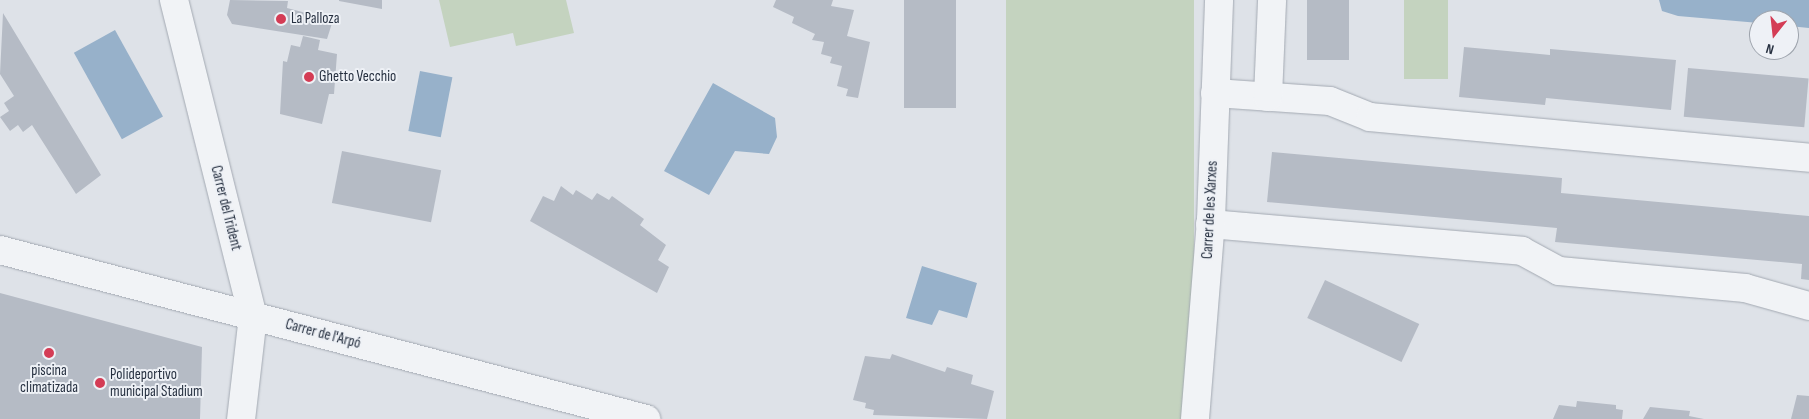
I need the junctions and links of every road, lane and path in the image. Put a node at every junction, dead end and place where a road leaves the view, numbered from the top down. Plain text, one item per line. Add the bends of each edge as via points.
1 (174, 0) edge
2 (1219, 0) edge
3 (1272, 0) edge
4 (1215, 92) junction
5 (1268, 97) junction
6 (1809, 158) edge
7 (1210, 224) junction
8 (0, 250) edge
9 (1809, 306) edge
10 (253, 316) junction
11 (241, 419) edge
12 (646, 419) edge
13 (1195, 419) edge

1 - 10 street, Carrer del Trident
2 - 4 street, Carrer de les Xarxes
3 - 5 street
4 - 5 street
4 - 7 street, Carrer de les Xarxes
5 - 6 street via 1330,101 1370,118
7 - 9 street via 1522,251 1559,271 1744,288
7 - 13 street, Carrer de les Xarxes
8 - 10 street, Carrer de l'Arpó
10 - 11 street, Carrer del Trident
10 - 12 street, Carrer de l'Arpó

